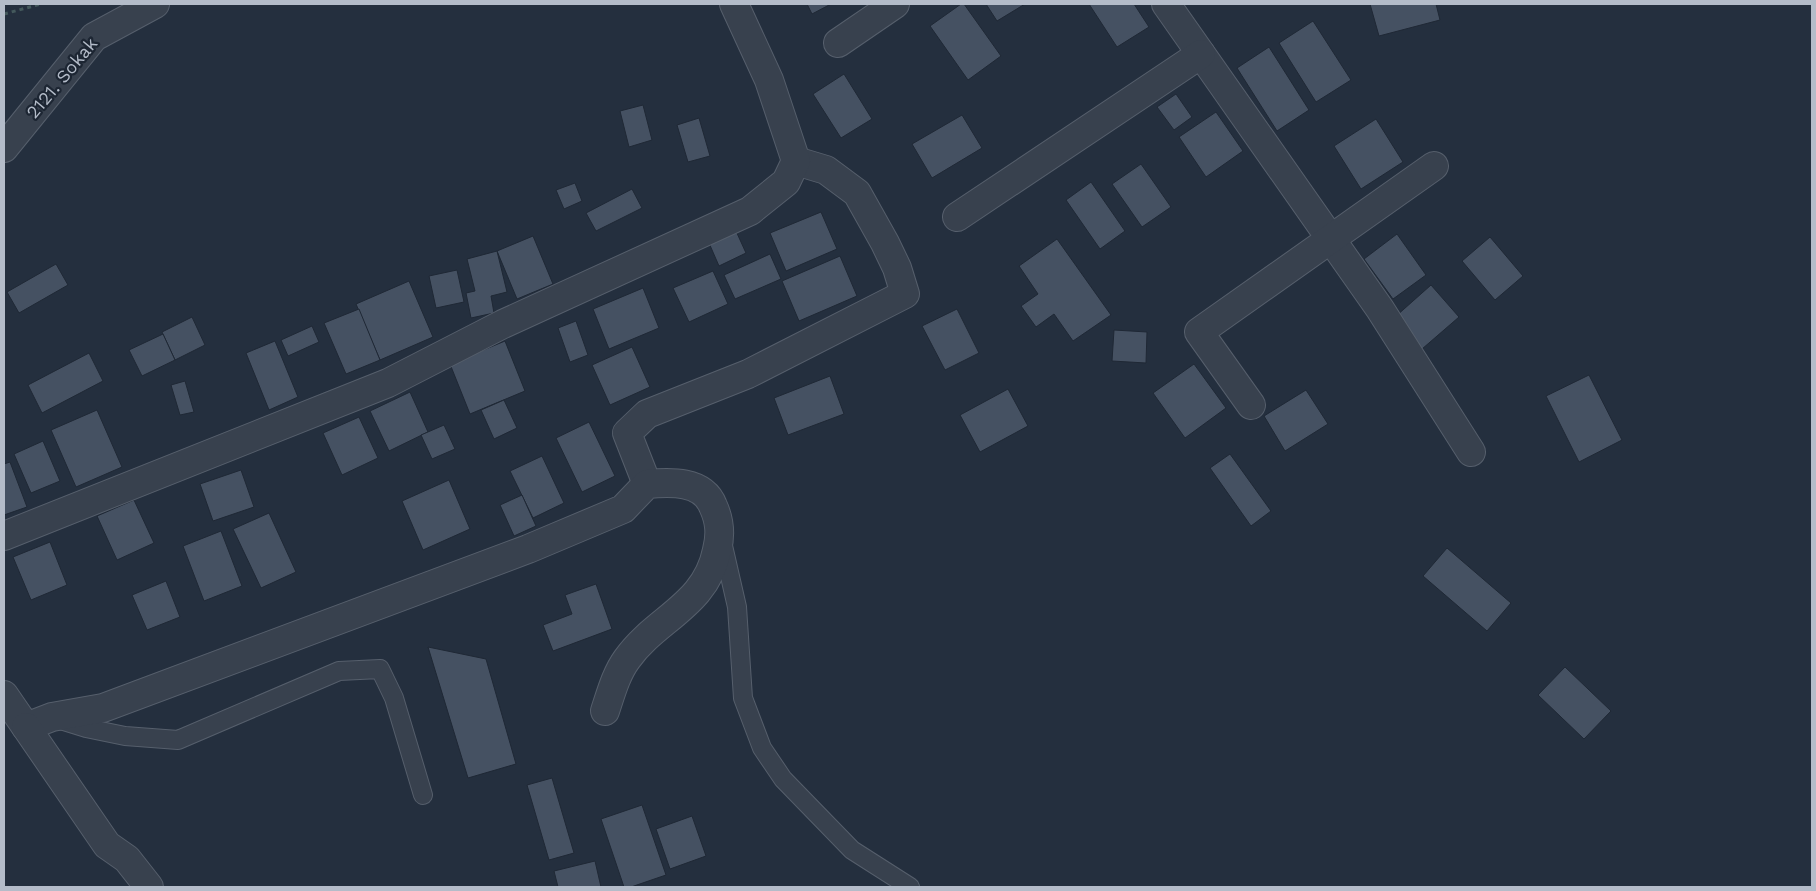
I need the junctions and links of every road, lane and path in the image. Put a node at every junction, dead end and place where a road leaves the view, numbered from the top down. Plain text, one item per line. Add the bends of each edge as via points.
1 (41, 4) edge
2 (155, 4) edge
3 (734, 4) edge
4 (895, 4) edge
5 (1166, 4) edge
6 (4, 14) edge
7 (838, 43) dead end
8 (1201, 54) junction
9 (4, 148) edge
10 (796, 161) junction
11 (1434, 166) dead end
12 (957, 217) dead end
13 (1331, 239) junction
14 (1251, 405) dead end
15 (1471, 452) dead end
16 (646, 484) junction
17 (721, 534) junction
18 (4, 536) edge
19 (4, 696) edge
20 (605, 711) dead end
21 (52, 717) junction
22 (26, 727) junction
23 (423, 795) dead end
24 (149, 887) edge
25 (910, 887) edge

1 - 6 path
2 - 9 street, 2121. Sokak via 94,37
3 - 10 street via 769,80
4 - 7 street
5 - 8 street
8 - 12 street
8 - 13 street
10 - 16 street via 826,170 857,194 886,243 905,294 748,374 647,414 627,433
10 - 18 street via 786,182 750,211 503,324 388,383
11 - 13 street
13 - 14 street via 1199,332
13 - 15 street
16 - 17 street via 683,483 699,489 711,500
16 - 21 street via 622,509 528,549 103,708
17 - 20 street via 708,578 682,609 628,657 618,673
17 - 25 lane via 737,607 743,698 762,748 783,779 852,850
19 - 22 street
21 - 22 street
21 - 23 lane via 125,736 178,740 339,671 380,669 394,698
22 - 24 street via 107,844 127,859

